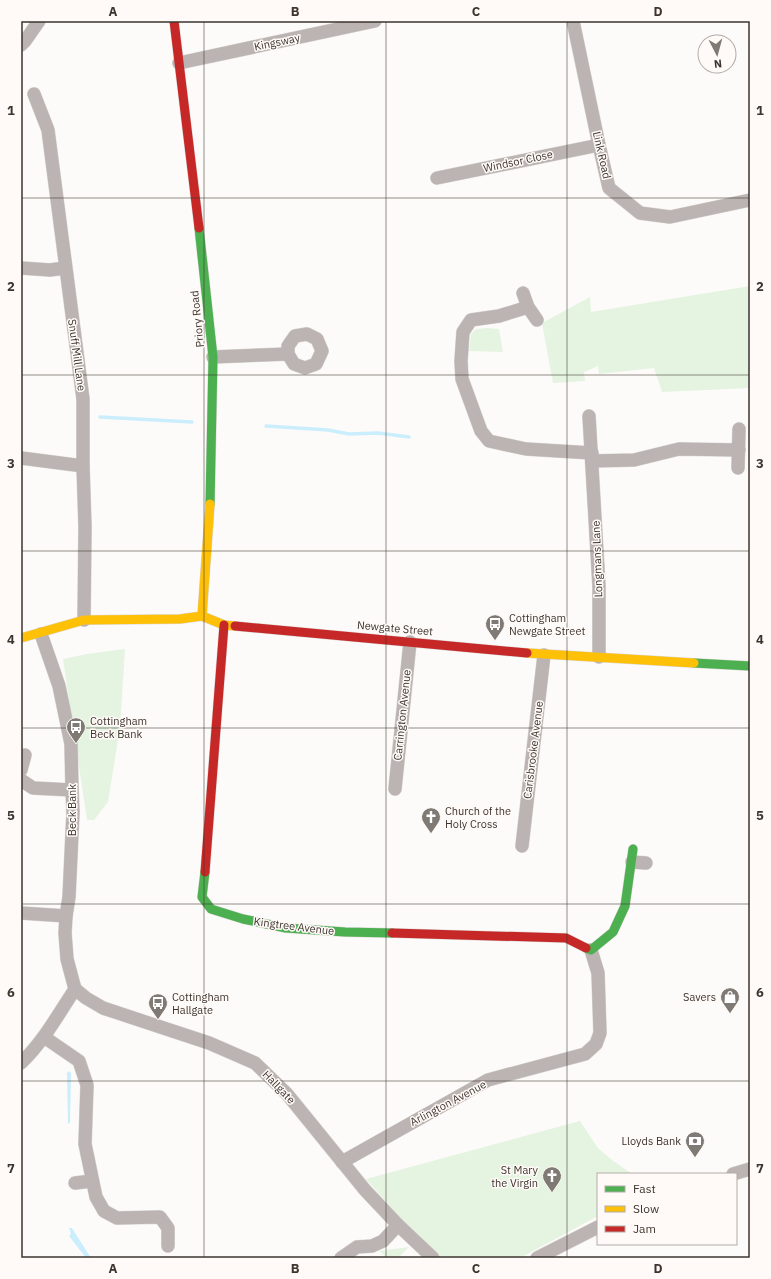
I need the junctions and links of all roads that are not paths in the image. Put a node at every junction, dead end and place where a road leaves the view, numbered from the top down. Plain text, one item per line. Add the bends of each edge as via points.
1 (39, 21) edge
2 (174, 21) edge
3 (375, 21) edge
4 (573, 21) edge
5 (21, 45) edge
6 (179, 63) junction
7 (34, 94) dead end
8 (598, 145) junction
9 (437, 178) dead end
10 (750, 200) edge
11 (21, 268) edge
12 (65, 268) junction
13 (523, 293) dead end
14 (528, 307) junction
15 (537, 320) dead end
16 (288, 354) dead end
17 (213, 357) junction
18 (589, 416) dead end
19 (739, 430) dead end
20 (738, 450) junction
21 (592, 457) junction
22 (21, 458) edge
23 (82, 466) junction
24 (738, 468) dead end
25 (202, 616) junction
26 (84, 620) junction
27 (224, 625) junction
28 (41, 634) junction
29 (21, 638) edge
30 (410, 642) junction
31 (544, 655) junction
32 (598, 658) junction
33 (750, 666) edge
34 (25, 756) dead end
35 (21, 770) edge
36 (21, 780) edge
37 (395, 789) dead end
38 (72, 790) junction
39 (522, 846) dead end
40 (632, 856) joint
41 (646, 863) dead end
42 (21, 913) edge
43 (66, 916) junction
44 (590, 950) junction
45 (76, 989) junction
46 (44, 1037) junction
47 (21, 1063) edge
48 (342, 1162) junction
49 (750, 1169) edge
50 (736, 1173) edge
51 (92, 1181) junction
52 (75, 1183) dead end
53 (398, 1225) junction
54 (597, 1228) edge
55 (168, 1246) dead end
56 (341, 1258) edge
57 (433, 1258) edge
58 (537, 1258) edge

1 - 5 street
2 - 6 street, Priory Road
3 - 6 street, Kingsway
4 - 8 street, Link Road
6 - 17 street, Priory Road
7 - 12 street, Snuff Mill Lane via 48,130
8 - 9 street, Windsor Close
8 - 10 street, Link Road via 609,188 640,213 670,217
11 - 12 street
12 - 23 street, Snuff Mill Lane via 83,399
13 - 14 street
14 - 15 street
14 - 21 street via 499,316 471,320 463,332 462,379 481,431 489,441 526,449
16 - 17 street
17 - 25 street, Priory Road via 211,491
18 - 21 street, Longmans Lane
19 - 20 street
20 - 21 street via 679,449 634,460
20 - 24 street
21 - 32 street, Longmans Lane via 598,587
22 - 23 street
23 - 26 street, Snuff Mill Lane
25 - 26 street via 180,619
25 - 27 street, Newgate Street
26 - 28 street
27 - 30 street, Newgate Street
27 - 44 street, Kingtree Avenue via 202,897 211,909 243,920 286,928 368,933 566,938
28 - 29 street
28 - 38 street, Beck Bank via 60,686 71,744
30 - 31 street, Newgate Street
30 - 37 street, Carrington Avenue
31 - 32 street, Newgate Street
31 - 39 street, Carisbrooke Avenue
32 - 33 street, Newgate Street
34 - 35 street
36 - 38 street via 33,788
38 - 43 street, Beck Bank via 69,896
40 - 41 street
40 - 44 street via 625,906 613,932
42 - 43 street
43 - 45 street, Beck Bank via 67,959
44 - 48 street, Arlington Avenue via 598,973 600,1033 596,1044 585,1054 488,1080
45 - 46 street
45 - 48 street, Hallgate via 103,1008 209,1043 255,1063 287,1094
46 - 47 street
46 - 51 street via 79,1061 87,1085 85,1144
48 - 53 street, Hallgate
49 - 50 street
51 - 52 street
51 - 55 street via 96,1197 104,1211 117,1218 160,1217 168,1228
53 - 56 street via 383,1241 357,1248
53 - 57 street, Hallgate
54 - 58 street

